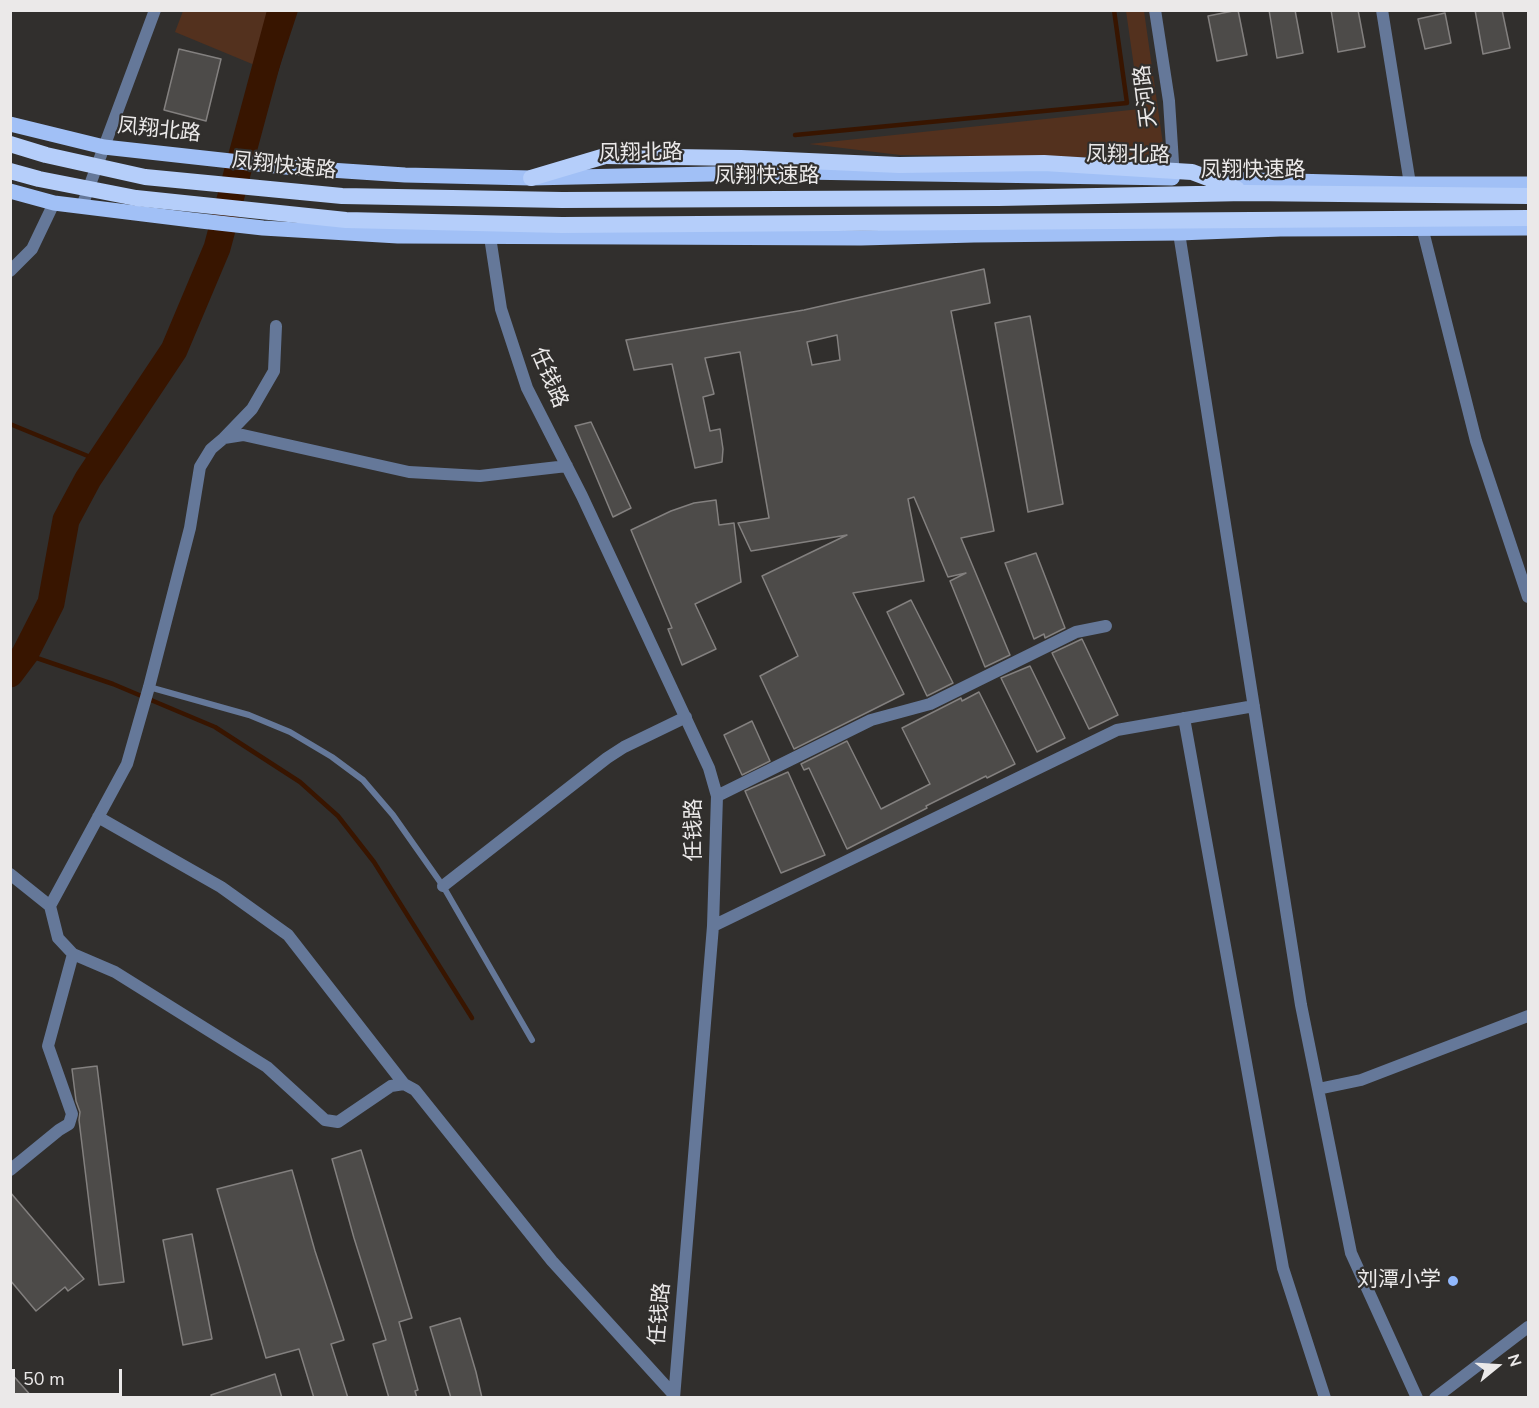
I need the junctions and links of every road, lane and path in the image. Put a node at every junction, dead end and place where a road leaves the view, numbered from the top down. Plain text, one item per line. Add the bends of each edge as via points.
1 (155, 10) edge
2 (1155, 10) edge
3 (1382, 10) edge
4 (10, 124) edge
5 (10, 144) edge
6 (104, 147) junction
7 (10, 171) edge
8 (531, 178) junction
9 (1174, 178) junction
10 (1410, 184) junction
11 (1528, 184) edge
12 (10, 191) edge
13 (1246, 193) junction
14 (1528, 196) edge
15 (54, 203) junction
16 (81, 206) junction
17 (1528, 218) edge
18 (1422, 227) junction
19 (1528, 228) edge
20 (1179, 233) junction
21 (490, 237) junction
22 (10, 271) edge
23 (276, 326) dead end
24 (224, 438) junction
25 (567, 466) junction
26 (1528, 597) edge
27 (1106, 626) dead end
28 (149, 687) junction
29 (1254, 706) junction
30 (686, 717) junction
31 (1184, 718) junction
32 (717, 796) junction
33 (98, 817) junction
34 (10, 874) edge
35 (443, 886) junction
36 (51, 906) junction
37 (713, 926) junction
38 (73, 954) junction
39 (1528, 1016) edge
40 (532, 1040) dead end
41 (404, 1084) junction
42 (1318, 1089) junction
43 (10, 1170) edge
44 (1528, 1327) edge
45 (674, 1396) edge
46 (1325, 1398) edge
47 (1417, 1398) edge
48 (1435, 1398) edge

1 - 6 street
2 - 9 street, 天河路 via 1169,101
3 - 10 street
4 - 6 main road, 凤翔北路
5 - 13 highway, 凤翔快速路, bridge via 145,177 342,196 585,200
6 - 8 main road, 凤翔北路 via 285,167
6 - 16 street
7 - 17 highway, bridge via 136,198 346,220 562,225
8 - 9 main road, 凤翔北路 via 800,172
8 - 13 highway, bridge via 605,156 899,165 1044,163 1192,172
9 - 10 main road, 凤翔北路
10 - 11 main road, 凤翔北路
12 - 15 main road
13 - 14 highway, 凤翔快速路, bridge
15 - 16 main road
15 - 22 street via 32,249
16 - 21 main road via 263,228
18 - 19 main road
18 - 20 main road
18 - 26 street via 1476,441
20 - 21 main road via 861,238
20 - 29 street
21 - 25 street, 任钱路 via 501,309 527,388
23 - 24 street via 274,371 252,409
24 - 25 street via 243,435 409,472 480,476
24 - 28 street via 211,449 200,467 190,528
25 - 30 street, 任钱路
27 - 32 street via 1077,632 930,704 871,720
28 - 33 street via 127,764
28 - 35 lane via 249,715 290,732 332,757 363,780
29 - 31 street
29 - 42 street
30 - 32 street, 任钱路
30 - 35 street via 607,758
31 - 37 street via 1117,730
31 - 46 street via 1283,1268
32 - 37 street, 任钱路
33 - 36 street
33 - 41 street via 221,887 288,935
34 - 36 street
35 - 40 lane
36 - 38 street via 58,938
37 - 45 street, 任钱路
38 - 41 street via 115,972 267,1066 325,1120 338,1122 392,1086
38 - 43 street via 48,1046 72,1114 69,1124
39 - 42 street via 1362,1080
41 - 45 street via 415,1090 552,1261
42 - 47 street via 1352,1254
44 - 48 street

